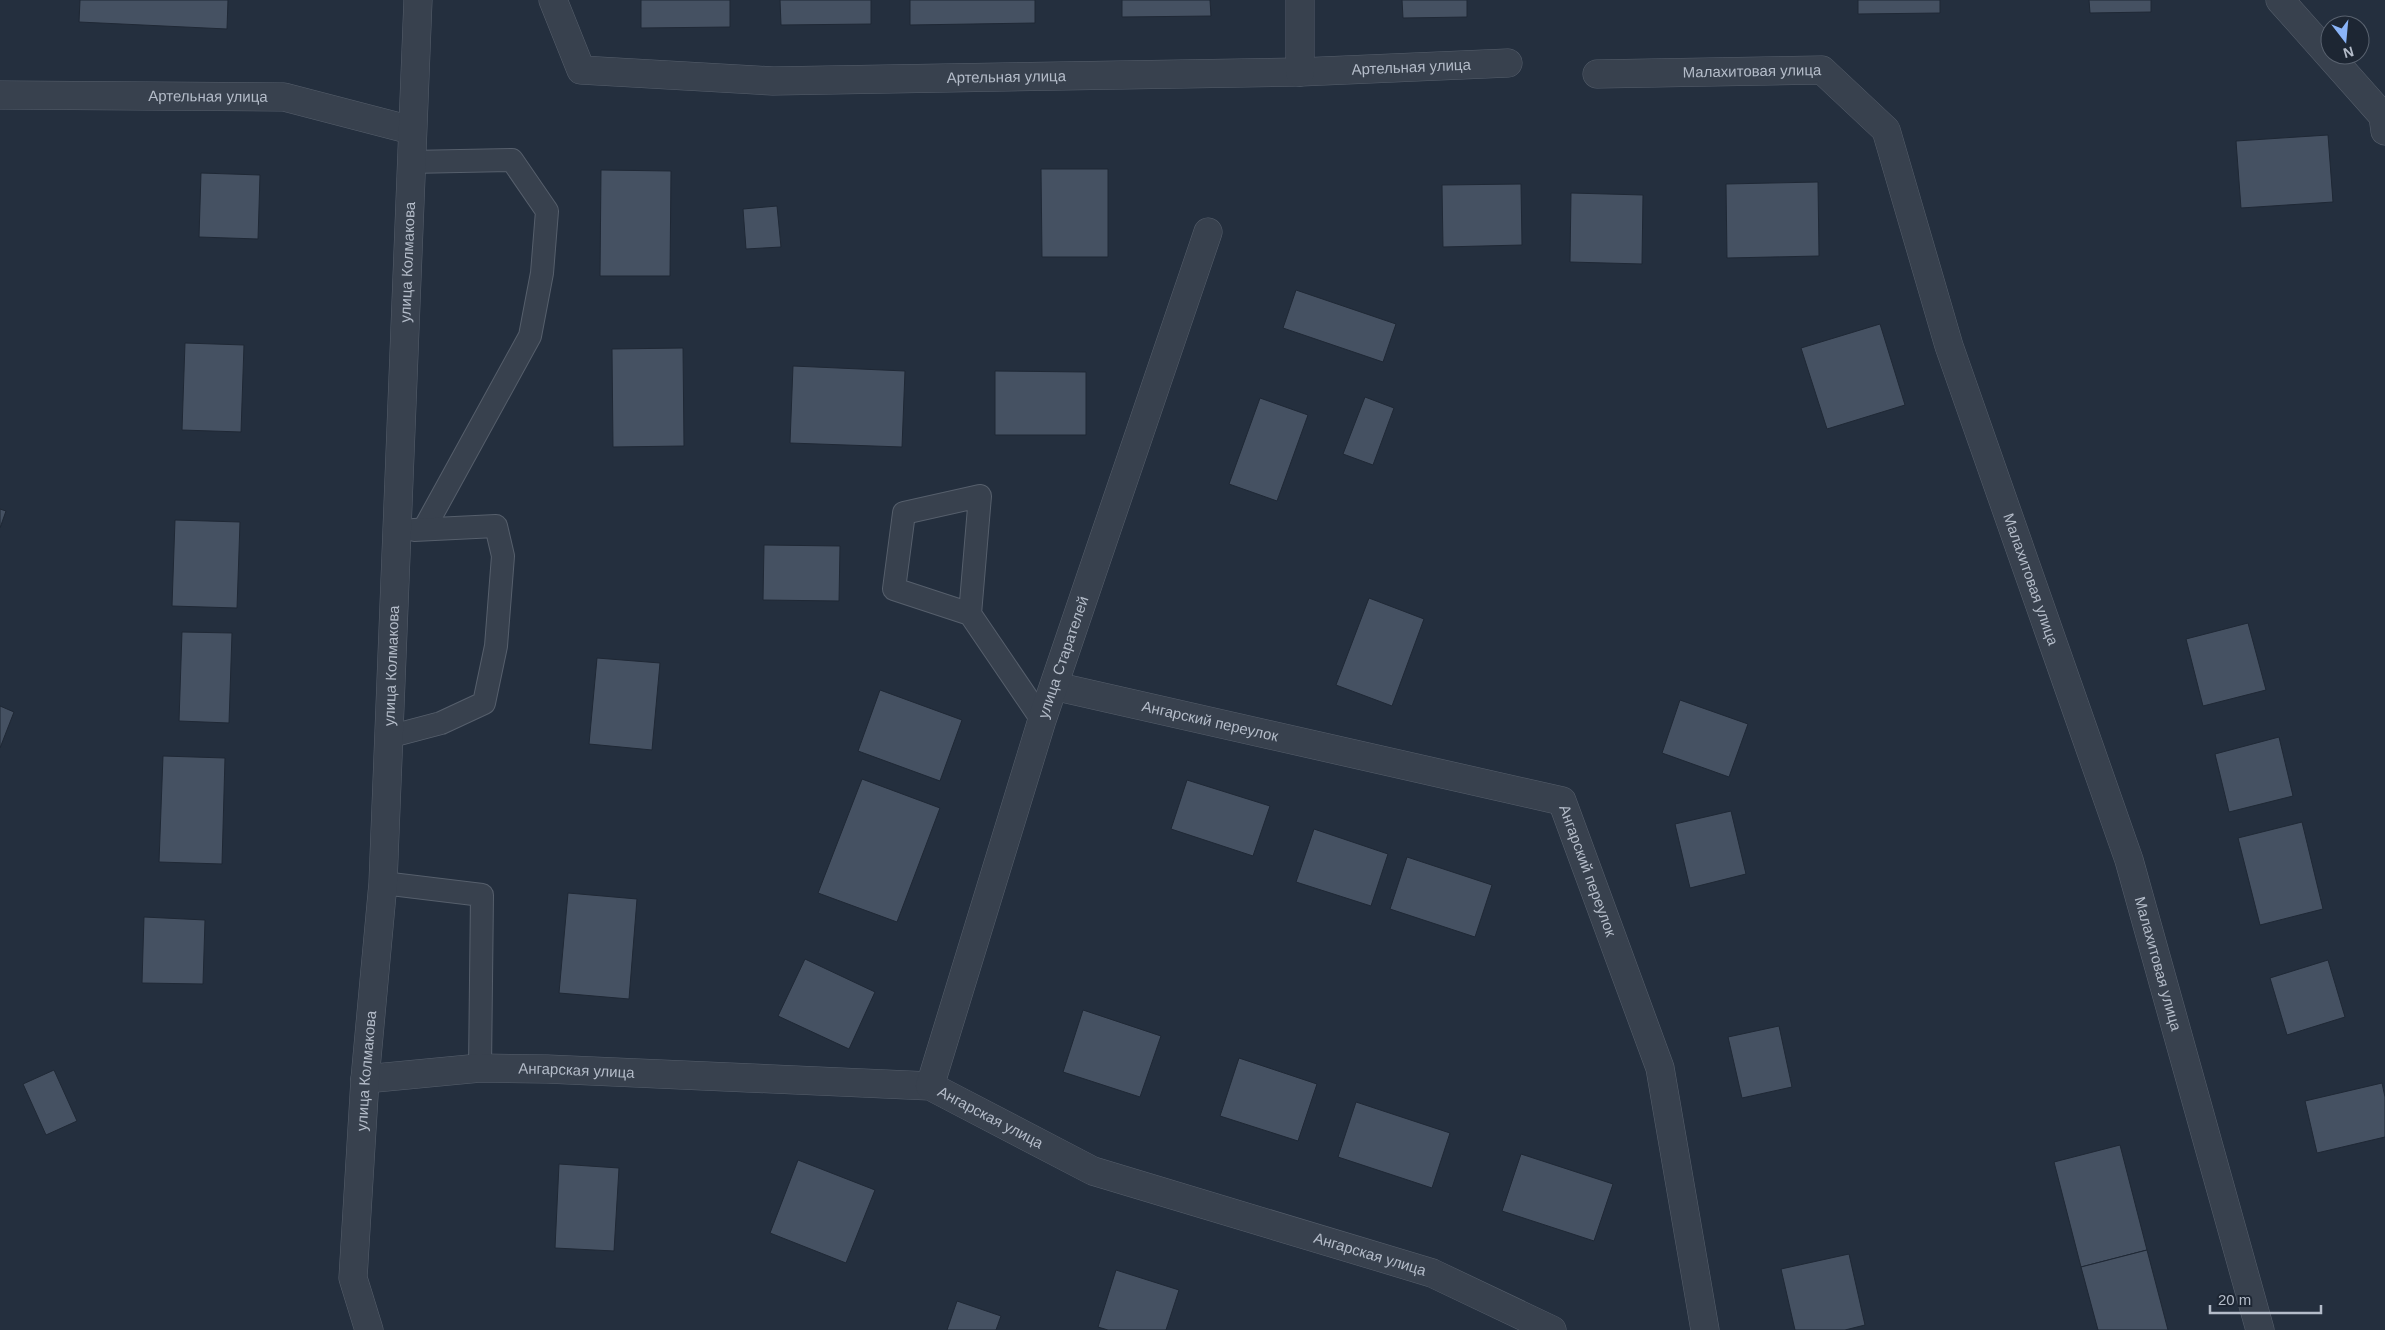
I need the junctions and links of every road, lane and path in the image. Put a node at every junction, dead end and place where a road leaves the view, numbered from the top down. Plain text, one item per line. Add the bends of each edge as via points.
1 (418, 0) edge
2 (553, 0) edge
3 (1300, 0) edge
4 (2280, 0) edge
5 (1508, 62) dead end
6 (1300, 72) junction
7 (1597, 74) dead end
8 (0, 94) edge
9 (411, 130) junction
10 (2385, 131) edge
11 (410, 162) junction
12 (1208, 232) dead end
13 (424, 529) junction
14 (396, 531) junction
15 (970, 614) junction
16 (1054, 686) junction
17 (1042, 720) junction
18 (388, 737) junction
19 (383, 883) junction
20 (480, 1068) junction
21 (365, 1079) junction
22 (930, 1086) junction
23 (369, 1330) edge
24 (1552, 1330) edge
25 (1704, 1330) edge
26 (2260, 1330) edge

1 - 9 street, улица Колмакова
2 - 6 street, Артельная улица via 580,70 774,81
3 - 6 street
4 - 10 street via 2383,116
5 - 6 street, Артельная улица
7 - 26 street, Малахитовая улица via 1822,70 1886,130 1949,346 2129,860
8 - 9 street, Артельная улица via 284,97
9 - 11 street, улица Колмакова
11 - 13 lane via 512,160 547,211 542,273 530,336
11 - 14 street, улица Колмакова
12 - 16 street, улица Старателей
13 - 14 lane
13 - 18 lane via 496,526 503,556 496,646 484,703 441,723
14 - 18 street, улица Колмакова
15 - 15 lane via 894,589 904,513 980,496
15 - 17 lane
16 - 17 street, улица Старателей
16 - 25 street, Ангарский переулок via 1562,801 1660,1068
17 - 22 street, улица Старателей
18 - 19 street, улица Колмакова
19 - 20 lane via 482,895
19 - 21 street, улица Колмакова
20 - 21 street, Ангарская улица
20 - 22 street, Ангарская улица via 547,1068
21 - 23 street, улица Колмакова via 353,1278
22 - 24 street, Ангарская улица via 1093,1171 1432,1273

